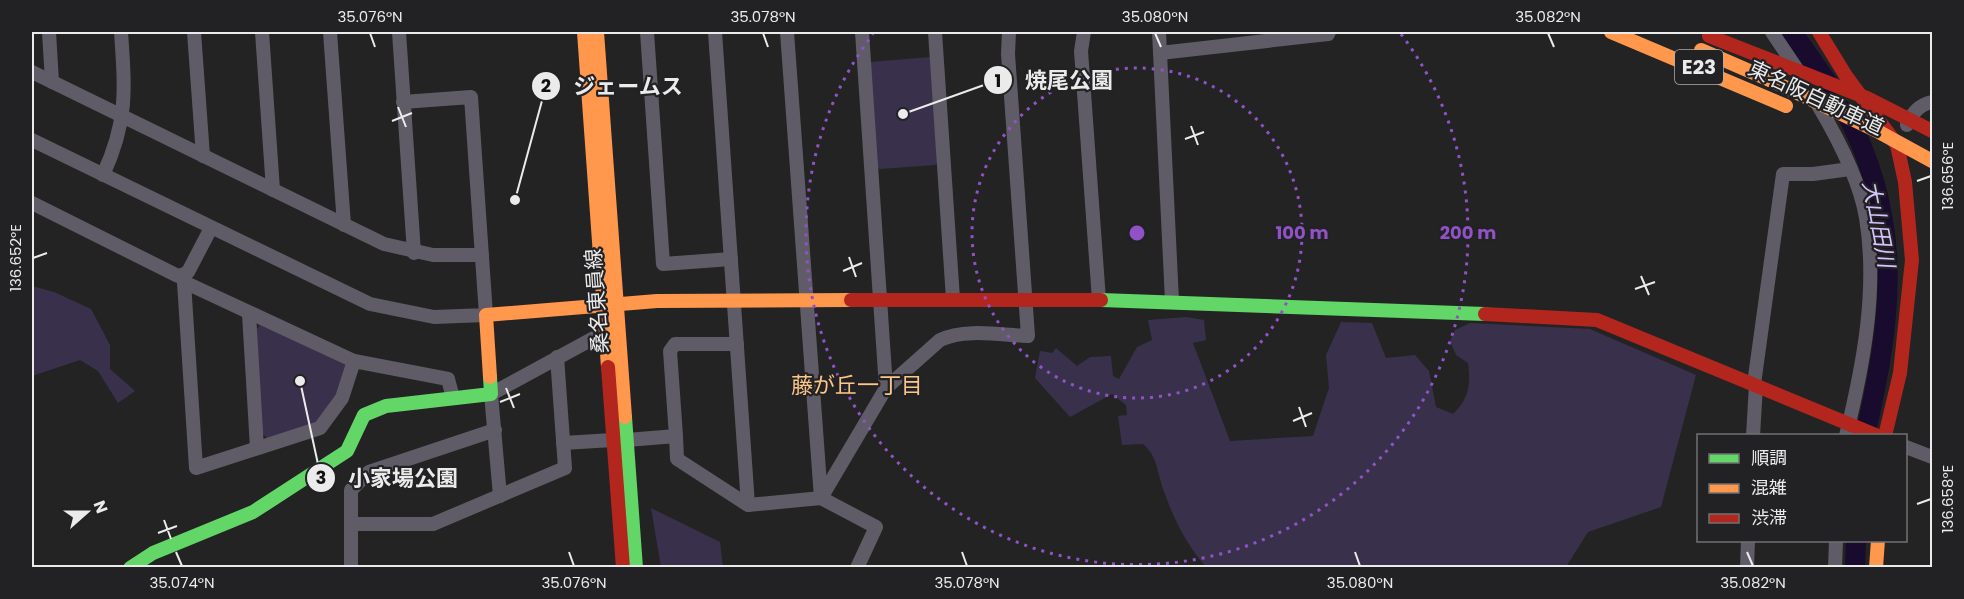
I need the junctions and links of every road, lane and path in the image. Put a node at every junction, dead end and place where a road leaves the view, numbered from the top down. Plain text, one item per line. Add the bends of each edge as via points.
1 (49, 32) edge
2 (121, 32) edge
3 (194, 32) edge
4 (262, 32) edge
5 (330, 32) edge
6 (399, 32) edge
7 (584, 32) edge
8 (597, 32) edge
9 (647, 32) edge
10 (715, 32) edge
11 (787, 32) edge
12 (862, 32) edge
13 (935, 32) edge
14 (1009, 32) edge
15 (1084, 32) edge
16 (1159, 32) edge
17 (1229, 32) edge
18 (1329, 32) edge
19 (1611, 32) edge
20 (1772, 32) edge
21 (1819, 32) edge
22 (1703, 34) edge
23 (1689, 45) dead end
24 (1225, 46) junction
25 (1160, 53) junction
26 (32, 72) edge
27 (52, 82) junction
28 (403, 102) junction
29 (1932, 102) edge
30 (123, 117) junction
31 (1932, 131) edge
32 (1854, 139) dead end
33 (32, 140) edge
34 (1897, 145) junction
35 (1883, 153) dead end
36 (203, 156) junction
37 (1932, 161) edge
38 (1850, 169) junction
39 (1913, 169) dead end
40 (607, 174) junction
41 (103, 175) junction
42 (273, 190) junction
43 (32, 203) edge
44 (344, 225) junction
45 (211, 228) junction
46 (414, 253) junction
47 (482, 255) junction
48 (731, 259) junction
49 (183, 278) junction
50 (880, 299) junction
51 (953, 299) junction
52 (733, 300) junction
53 (805, 300) junction
54 (1025, 300) junction
55 (1099, 300) junction
56 (1172, 301) junction
57 (619, 304) junction
58 (604, 306) junction
59 (249, 314) junction
60 (486, 315) junction
61 (594, 338) dead end
62 (736, 344) junction
63 (557, 357) junction
64 (354, 361) junction
65 (1755, 385) junction
66 (886, 388) junction
67 (491, 394) junction
68 (453, 398) junction
69 (1849, 428) edge
70 (495, 430) junction
71 (1754, 434) edge
72 (1874, 434) edge
73 (1885, 434) edge
74 (676, 436) junction
75 (620, 440) junction
76 (563, 443) junction
77 (257, 448) junction
78 (1907, 448) edge
79 (1932, 457) edge
80 (500, 496) junction
81 (821, 498) junction
82 (748, 505) junction
83 (351, 524) junction
84 (1748, 542) edge
85 (1836, 542) edge
86 (1878, 542) edge
87 (129, 567) edge
88 (351, 567) edge
89 (623, 567) edge
90 (636, 567) edge
91 (857, 567) edge
92 (1747, 567) edge
93 (1836, 567) edge
94 (1876, 567) edge

1 - 27 street
2 - 30 street
3 - 36 street
4 - 42 street
5 - 44 street
6 - 28 street
7 - 58 main road, 桑名東員線
8 - 40 main road, 桑名東員線
9 - 48 street via 663,264
10 - 48 street
11 - 53 street
12 - 50 street
13 - 51 street
14 - 54 street
15 - 55 street via 1082,51
16 - 25 street
17 - 24 street
18 - 24 street
19 - 32 main road, 東名阪自動車道 / E23
20 - 38 street via 1823,114
21 - 34 main road
22 - 31 main road, bridge via 1867,98
23 - 37 main road, 東名阪自動車道 / E23, bridge via 1879,132
24 - 25 street
25 - 56 street
26 - 27 street
27 - 30 street
28 - 46 street
28 - 47 street via 471,97
29 - 34 street via 1913,113
30 - 36 street
30 - 41 street
33 - 41 street
34 - 73 main road via 1905,182 1912,260 1900,373
35 - 39 main road, 東名阪自動車道
36 - 42 street
38 - 65 street via 1784,174
38 - 69 street via 1866,217 1870,295
40 - 57 main road, 桑名東員線
40 - 58 main road via 603,191 610,298
41 - 45 street
42 - 44 street
43 - 49 street
44 - 46 street
45 - 49 street
45 - 60 street via 370,304 434,317
46 - 47 street
47 - 60 street
48 - 52 street
49 - 59 street
49 - 77 street via 195,468
50 - 51 main road
50 - 53 main road
50 - 66 street
51 - 54 main road
52 - 53 main road
52 - 57 main road
52 - 62 street
53 - 81 street
54 - 55 main road
54 - 66 street via 1028,336 947,336
55 - 56 main road
56 - 65 main road via 1597,320
57 - 58 main road
57 - 75 main road, 桑名東員線
58 - 60 main road
58 - 75 main road, 桑名東員線
59 - 64 street
59 - 77 street
60 - 67 main road
61 - 63 street
62 - 74 street via 675,344 670,351
62 - 82 street
63 - 67 street
63 - 76 street
64 - 68 street via 448,379
64 - 77 street via 342,398 320,428
65 - 69 main road
65 - 71 street
66 - 81 street
67 - 68 main road
67 - 70 street
68 - 87 main road via 386,406 364,415 347,452 253,512 153,553
69 - 72 main road
70 - 80 street
70 - 83 street via 369,472 351,490
74 - 75 street
74 - 82 street via 678,459
75 - 76 street
75 - 89 main road, 桑名東員線
75 - 90 main road, 桑名東員線
76 - 80 street via 565,468
78 - 79 street
80 - 83 street via 433,524
81 - 82 street
81 - 91 street via 876,527
83 - 88 street
84 - 92 street
85 - 93 street
86 - 94 main road

